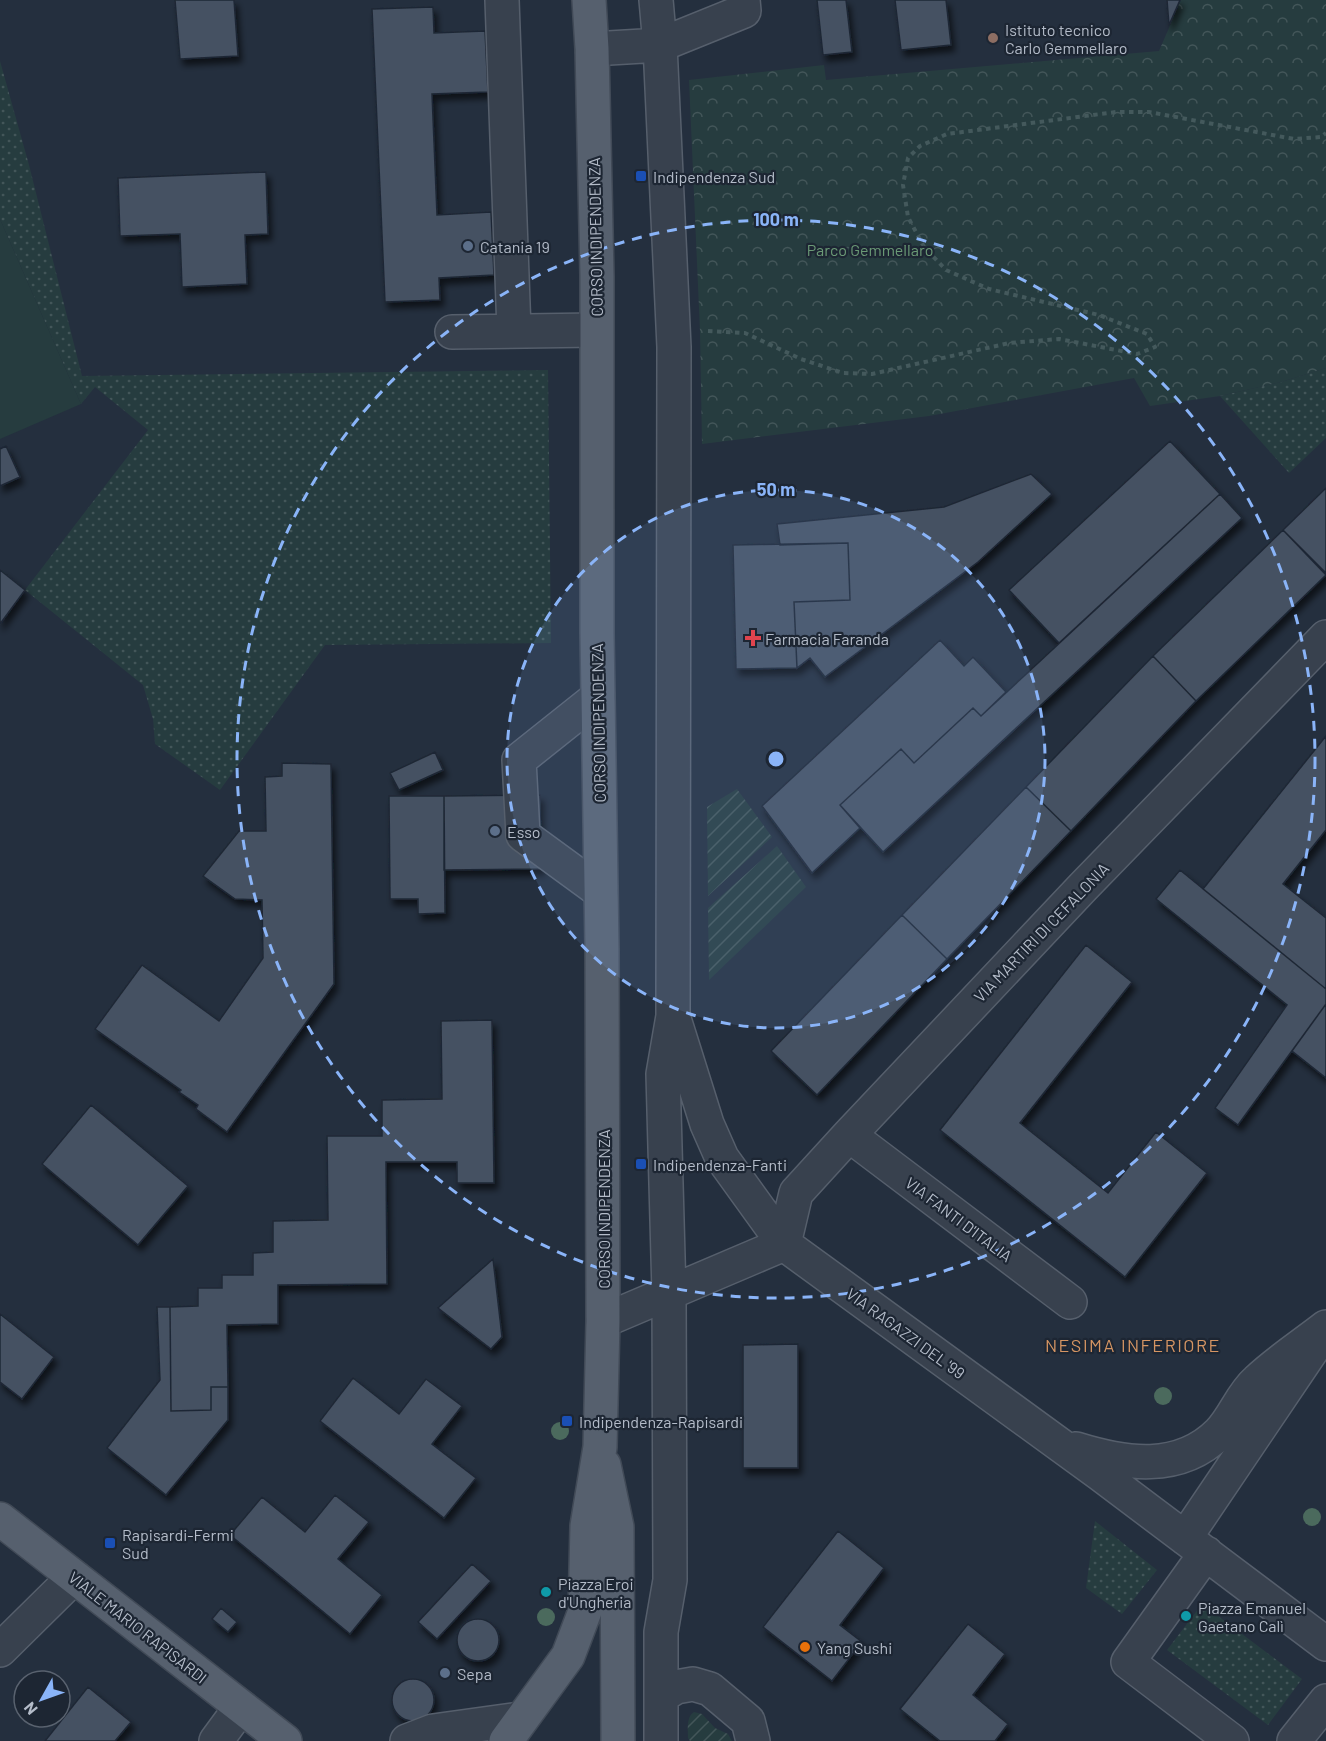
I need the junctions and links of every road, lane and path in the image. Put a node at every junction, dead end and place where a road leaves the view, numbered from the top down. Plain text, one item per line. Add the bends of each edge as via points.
1 (502, 0) edge
2 (589, 0) edge
3 (656, 0) edge
4 (743, 0) edge
5 (660, 45) junction
6 (592, 49) junction
7 (1326, 133) edge
8 (597, 330) junction
9 (514, 331) junction
10 (452, 332) dead end
11 (673, 333) junction
12 (1326, 637) edge
13 (598, 697) junction
14 (601, 892) junction
15 (673, 1016) junction
16 (849, 1135) junction
17 (783, 1244) junction
18 (669, 1293) junction
19 (1070, 1302) dead end
20 (603, 1321) junction
21 (1326, 1328) edge
22 (1058, 1443) junction
23 (600, 1447) junction
24 (0, 1519) edge
25 (1196, 1546) junction
26 (74, 1577) junction
27 (1326, 1644) edge
28 (0, 1650) edge
29 (661, 1696) junction
30 (1326, 1701) edge
31 (241, 1707) junction
32 (514, 1730) edge
33 (280, 1738) edge
34 (216, 1741) edge
35 (407, 1741) edge
36 (618, 1741) edge
37 (661, 1741) edge
38 (753, 1741) edge
39 (1232, 1741) edge
40 (1294, 1741) edge

1 - 9 street
2 - 6 main road, CORSO INDIPENDENZA
3 - 5 street
4 - 5 street via 744,11
5 - 6 street
5 - 11 street
6 - 8 main road, CORSO INDIPENDENZA
7 - 11 path via 1321,137 1294,139 1149,112 1116,112 947,134 920,146 908,158 903,185 908,217 924,247 946,270 988,289 1099,315 1147,334 1155,347 1137,354 1059,339 1009,343 872,374 843,373 745,333
8 - 9 street
8 - 13 main road, CORSO INDIPENDENZA
9 - 10 street
11 - 15 street
12 - 16 street, VIA MARTIRI DI CEFALONIA
13 - 14 main road, CORSO INDIPENDENZA
13 - 14 street via 519,760 524,835
14 - 20 main road, CORSO INDIPENDENZA
15 - 17 street, VIA RAGAZZI DEL '99 via 707,1124 722,1158
15 - 18 street via 663,1074
16 - 17 street, VIA MARTIRI DI CEFALONIA via 796,1193
16 - 19 street, VIA FANTI D'ITALIA
17 - 18 street
17 - 22 street, VIA RAGAZZI DEL '99
18 - 20 street
18 - 29 street via 670,1580 661,1632
20 - 23 main road, CORSO INDIPENDENZA
21 - 22 street via 1255,1382 1220,1432 1200,1448 1173,1459 1147,1462 1106,1458
21 - 25 street
22 - 25 street, VIA RAGAZZI DEL '99
23 - 32 main road via 587,1526 585,1611 568,1656
23 - 36 main road via 617,1527
24 - 26 main road, VIALE MARIO RAPISARDI
25 - 27 street, VIA RAGAZZI DEL '99
25 - 39 street via 1128,1662
26 - 28 street
26 - 31 main road, VIALE MARIO RAPISARDI
29 - 37 street
29 - 38 street via 693,1684 710,1689 748,1721
30 - 40 street
31 - 33 main road, VIALE MARIO RAPISARDI
31 - 34 street
32 - 35 street via 433,1731

